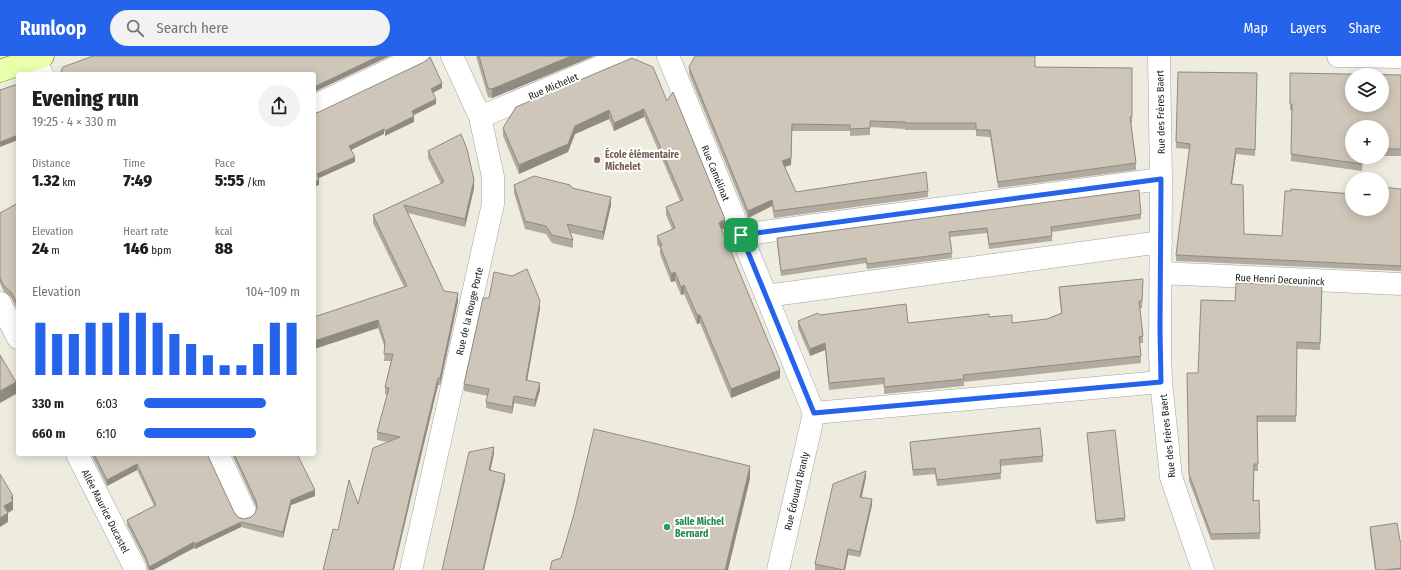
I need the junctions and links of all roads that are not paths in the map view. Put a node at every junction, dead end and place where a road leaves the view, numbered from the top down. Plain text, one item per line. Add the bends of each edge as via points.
1 (419, 56) edge
2 (452, 56) edge
3 (626, 56) edge
4 (668, 56) edge
5 (1159, 56) edge
6 (1338, 56) edge
7 (1401, 57) edge
8 (40, 63) edge
9 (0, 72) edge
10 (316, 105) edge
11 (480, 117) junction
12 (1161, 179) junction
13 (741, 235) junction
14 (1160, 242) junction
15 (1160, 273) junction
16 (1401, 284) edge
17 (766, 296) junction
18 (0, 303) edge
19 (16, 334) edge
20 (1161, 382) junction
21 (814, 413) junction
22 (78, 456) edge
23 (219, 456) edge
24 (246, 512) dead end
25 (135, 568) dead end
26 (411, 570) edge
27 (778, 570) edge
28 (1203, 570) edge

1 - 10 street
2 - 11 street, Rue de la Rouge Porte
3 - 11 street, Rue Michelet
4 - 13 street, Rue Camélinat
5 - 12 street, Rue des Frères Baert
6 - 7 street
8 - 9 street
11 - 26 street, Rue de la Rouge Porte via 493,177 493,204
12 - 13 street
12 - 14 street, Rue des Frères Baert
13 - 17 street, Rue Camélinat
14 - 15 street, Rue des Frères Baert
14 - 17 street
15 - 16 street, Rue Henri Deceuninck
15 - 20 street, Rue des Frères Baert
17 - 21 street, Rue Camélinat
18 - 19 street
20 - 21 street
20 - 28 street, Rue des Frères Baert via 1171,477
21 - 27 street, Rue Édouard Branly
22 - 25 street, Allée Maurice Ducastel
23 - 24 street

